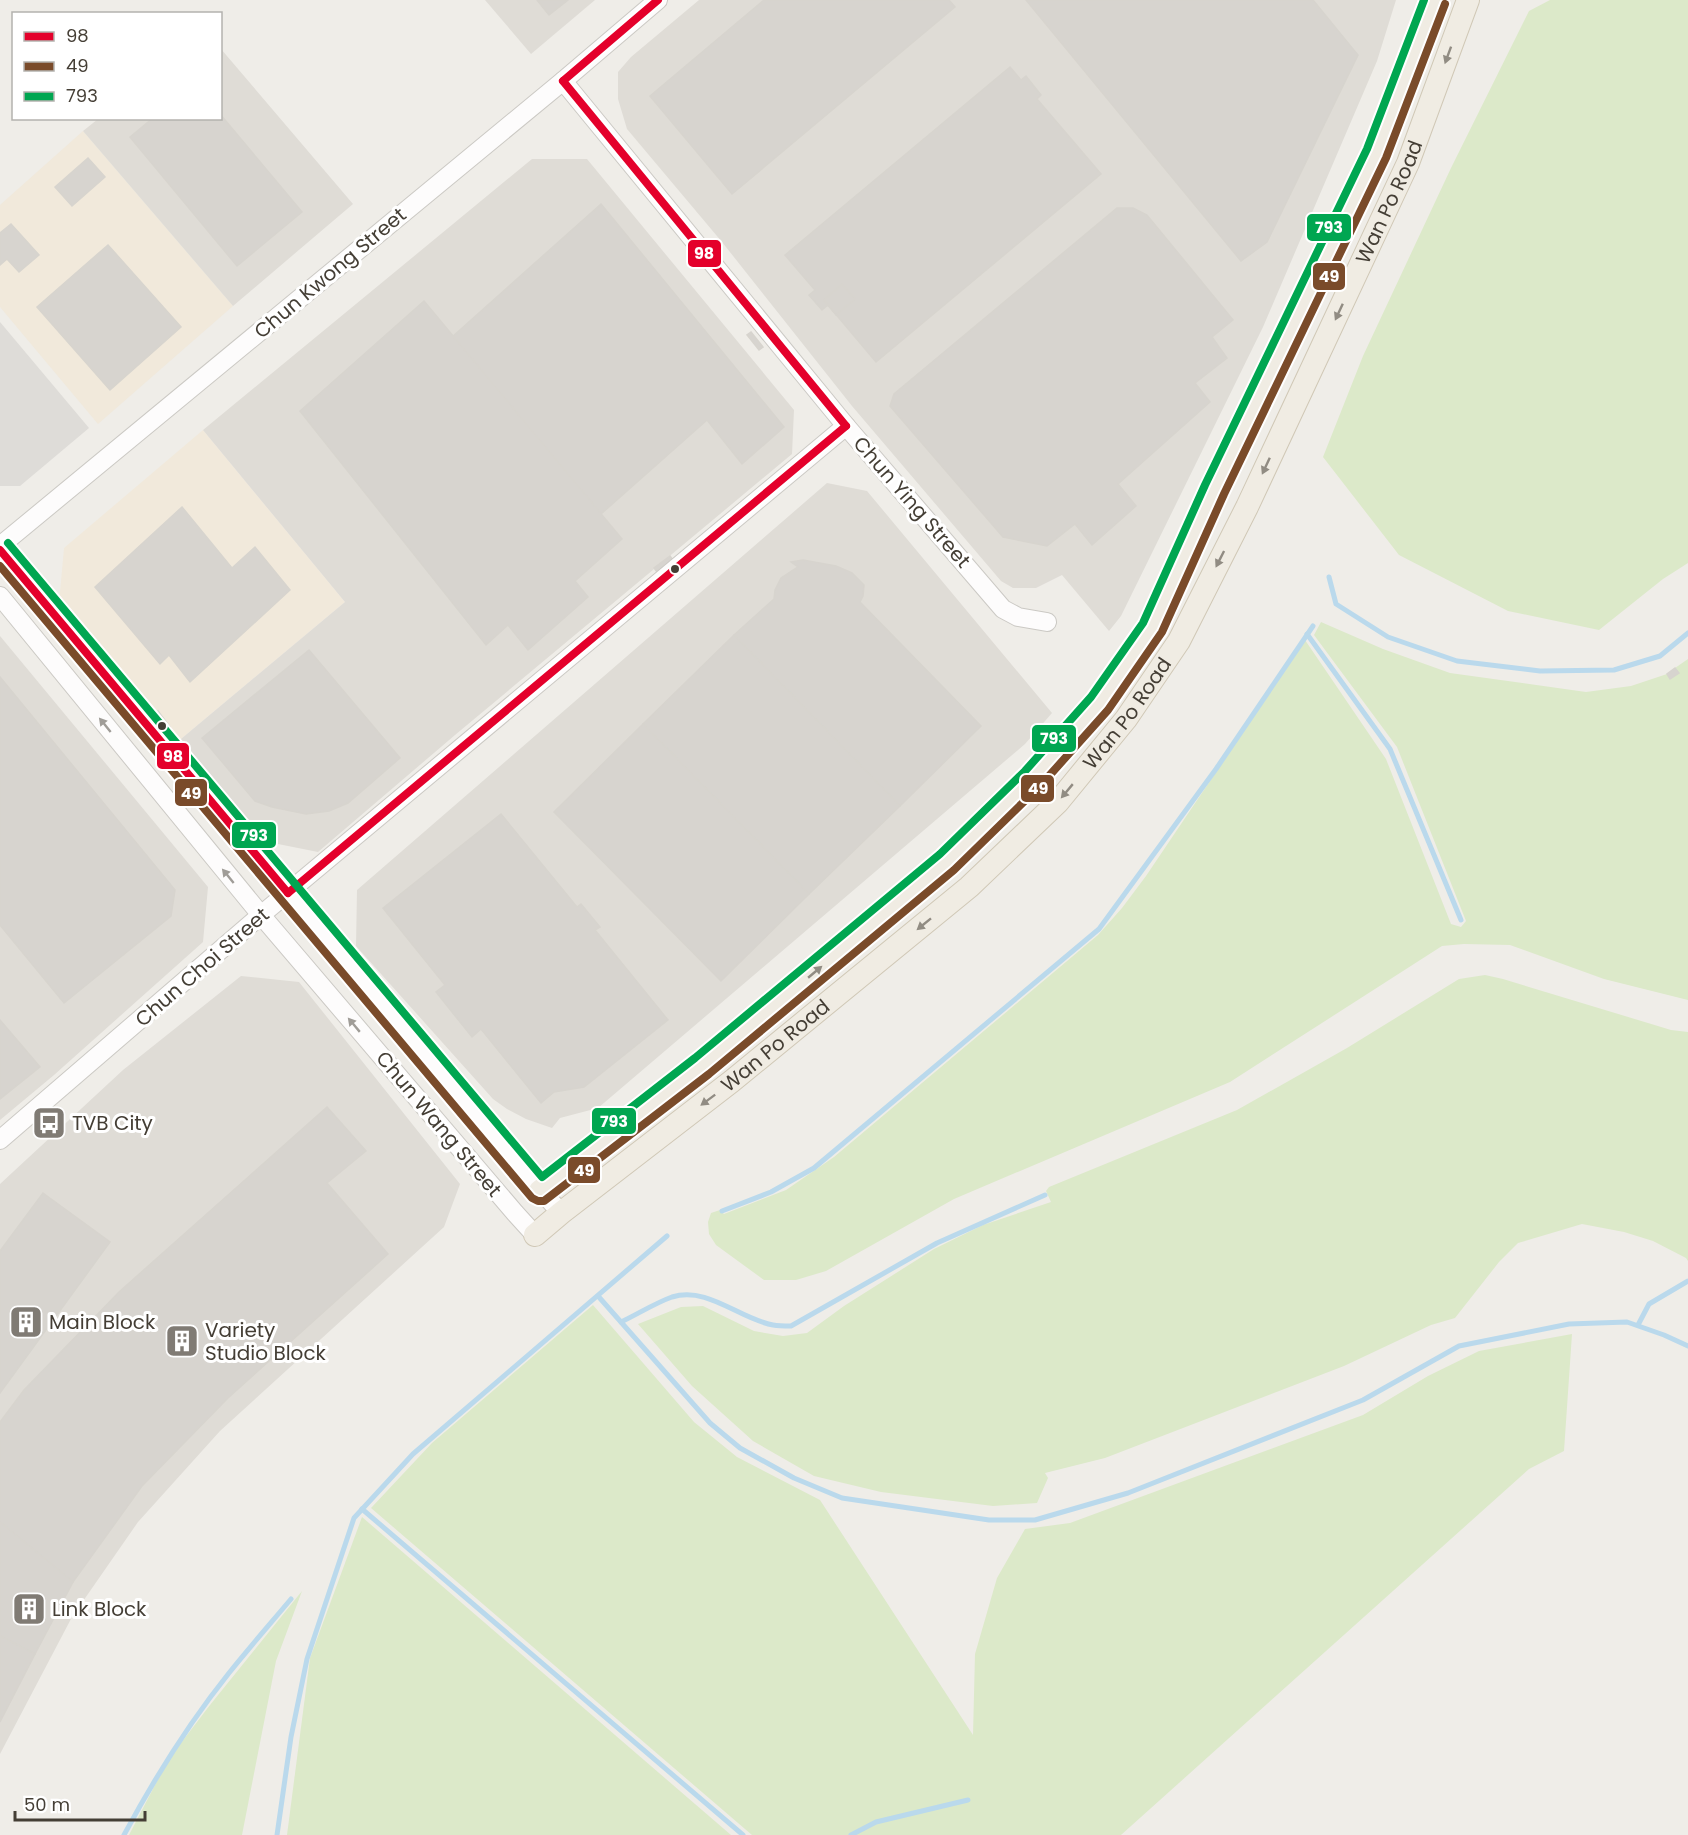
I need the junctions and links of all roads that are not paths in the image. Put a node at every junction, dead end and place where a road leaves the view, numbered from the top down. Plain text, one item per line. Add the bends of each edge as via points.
1 (658, 0) edge
2 (1435, 0) edge
3 (1468, 0) edge
4 (563, 81) junction
5 (846, 426) junction
6 (0, 548) edge
7 (0, 596) edge
8 (1047, 622) dead end
9 (288, 893) junction
10 (261, 915) junction
11 (0, 1140) edge
12 (540, 1191) junction
13 (561, 1213) junction
14 (535, 1235) joint

1 - 4 street, Chun Kwong Street
12 -> 2 main road, Wan Po Road via 702,1066 947,862 1033,778 1099,704 1152,628 1214,490 1377,153
3 -> 13 main road, Wan Po Road via 1408,163 1247,507 1179,641 1126,719 1058,802 969,887 732,1081
4 - 5 street, Chun Ying Street
4 - 6 street, Chun Kwong Street
5 - 8 street, Chun Ying Street via 1003,609 1018,617
5 - 9 street, Chun Choi Street
6 - 9 street, Chun Wang Street
10 -> 7 street, Chun Wang Street
9 - 10 street, Chun Choi Street
9 - 12 street, Chun Wang Street
10 - 11 street, Chun Choi Street
14 -> 10 street, Chun Wang Street
12 - 13 street, Chun Wang Street
13 - 14 main road, Wan Po Road

